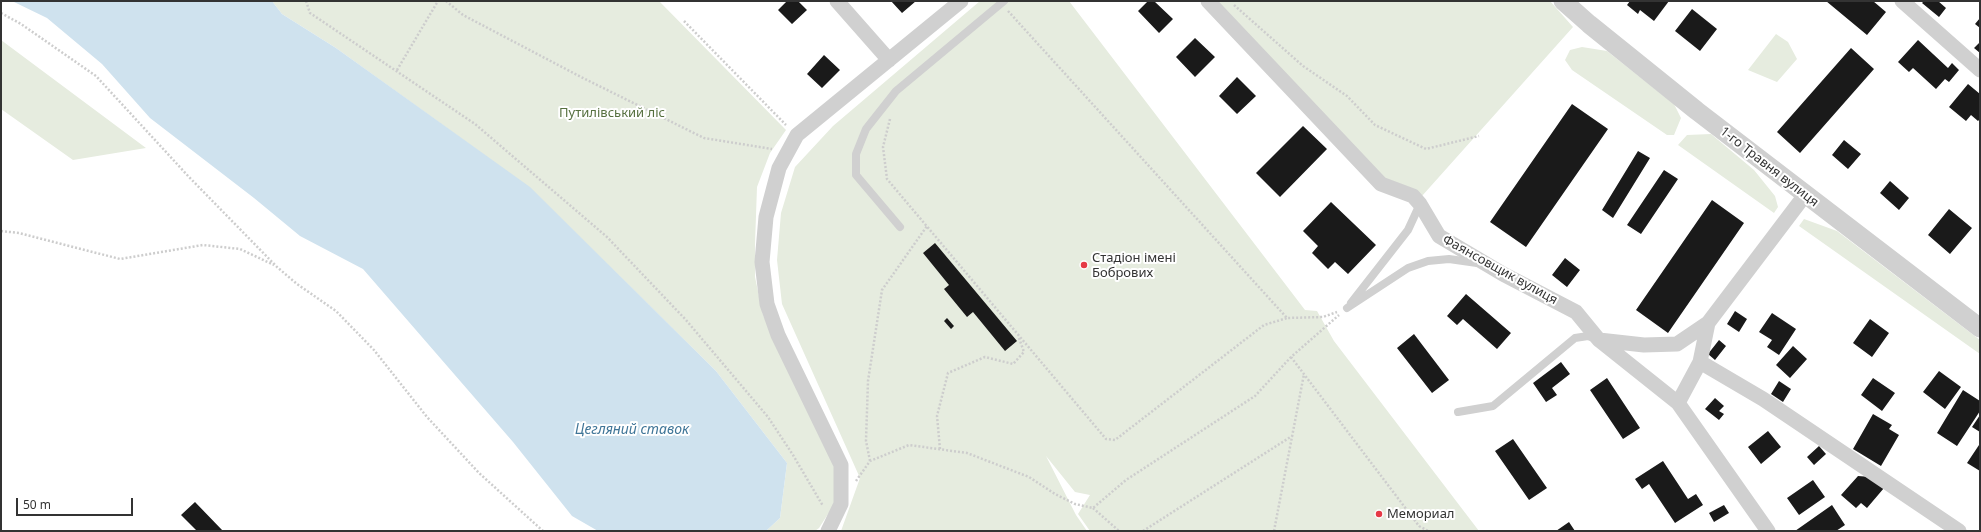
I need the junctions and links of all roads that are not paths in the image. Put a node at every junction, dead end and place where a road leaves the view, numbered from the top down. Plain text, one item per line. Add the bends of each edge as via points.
1 (837, 1) edge
2 (961, 1) edge
3 (1208, 1) edge
4 (1563, 1) edge
5 (1902, 1) edge
6 (1002, 2) edge
7 (889, 60) junction
8 (1980, 70) edge
9 (1805, 195) junction
10 (1420, 204) junction
11 (900, 227) dead end
12 (1503, 274) junction
13 (1708, 323) junction
14 (1980, 328) edge
15 (1599, 340) junction
16 (1700, 362) junction
17 (1678, 403) junction
18 (1458, 412) dead end
19 (830, 527) edge
20 (1768, 531) edge
21 (1959, 531) edge

1 - 7 street
2 - 7 street
3 - 10 street, Фаянсовщик вулиця via 1381,184 1413,196
4 - 9 street, 1-го Травня вулиця
5 - 8 street
6 - 11 lane via 896,91 866,129 856,154 856,175
7 - 19 street via 796,135 779,168 766,217 762,262 767,304 778,335 841,465 841,504
9 - 13 street
9 - 14 street, 1-го Травня вулиця
10 - 12 street, Фаянсовщик вулиця via 1439,236
10 - 12 lane via 1408,230 1347,308 1408,268 1428,261 1449,259 1474,262
12 - 15 street, Фаянсовщик вулиця via 1576,312
13 - 15 street via 1677,344 1644,345
13 - 16 street
15 - 17 street, Фаянсовщик вулиця
15 - 18 lane via 1588,336 1575,338 1494,406
16 - 17 street
16 - 21 street via 1763,399
17 - 20 street, Фаянсовщик вулиця

